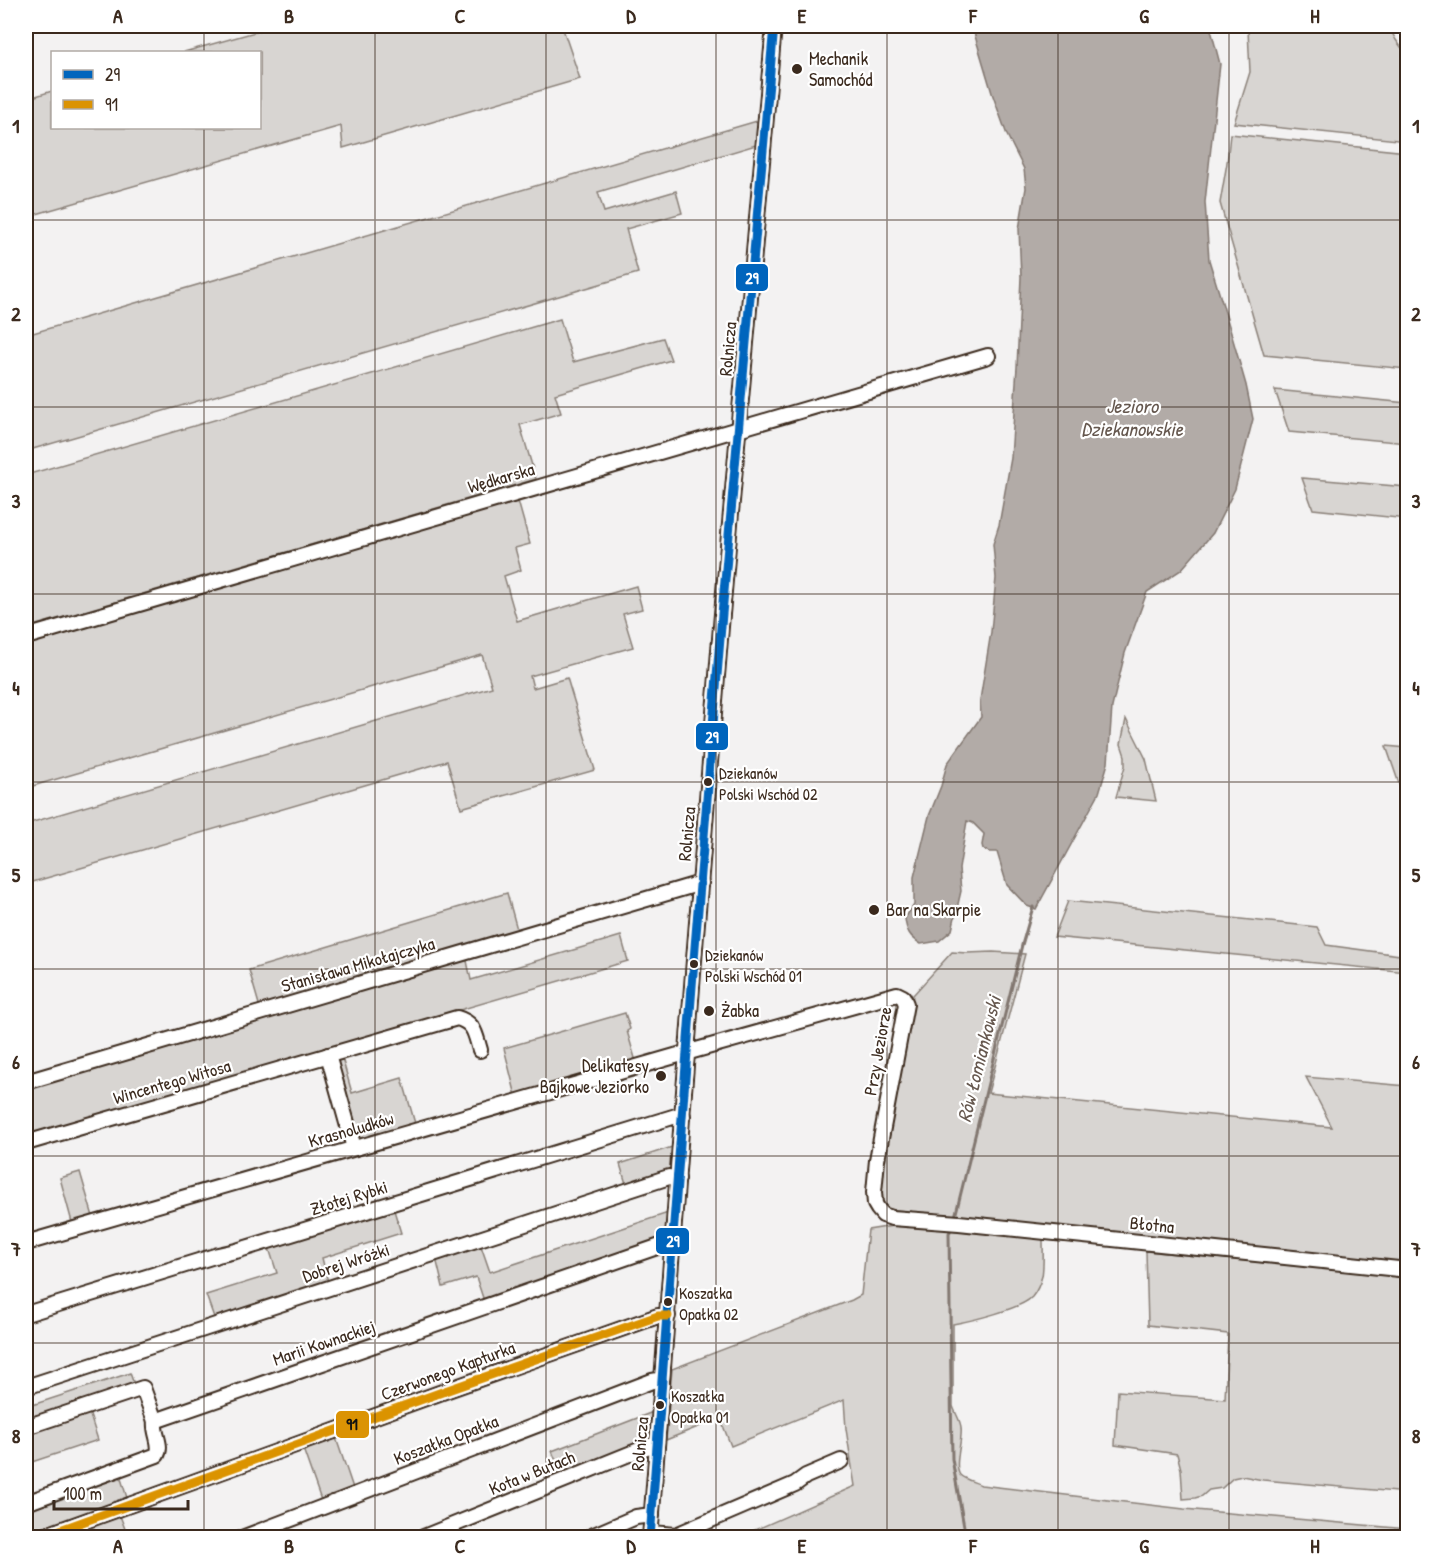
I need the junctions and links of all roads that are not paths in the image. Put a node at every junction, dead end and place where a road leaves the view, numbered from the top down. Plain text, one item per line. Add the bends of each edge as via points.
1 (774, 26) edge
2 (988, 356) dead end
3 (739, 428) junction
4 (26, 637) edge
5 (701, 883) junction
6 (480, 1050) dead end
7 (687, 1053) junction
8 (328, 1055) junction
9 (26, 1082) edge
10 (683, 1116) junction
11 (26, 1143) edge
12 (354, 1148) junction
13 (678, 1179) junction
14 (892, 1218) joint
15 (26, 1243) edge
16 (673, 1245) junction
17 (1407, 1270) edge
18 (26, 1314) edge
19 (668, 1316) junction
20 (662, 1382) junction
21 (26, 1387) edge
22 (155, 1421) junction
23 (26, 1427) edge
24 (657, 1446) junction
25 (841, 1461) dead end
26 (26, 1503) edge
27 (652, 1515) junction
28 (651, 1535) edge
29 (38, 1538) edge
30 (242, 1538) edge
31 (421, 1538) edge
32 (587, 1538) edge

1 - 3 street, Rolnicza
2 - 3 street, Wędkarska
3 - 4 street, Wędkarska
3 - 5 street, Rolnicza
5 - 7 street, Rolnicza
5 - 9 street, Stanisława Mikołajczyka
6 - 8 street, Wincentego Witosa via 472,1026 457,1018
7 - 10 street, Rolnicza
7 - 12 street, Krasnoludków
7 - 14 street, Przy Jeziorze via 897,994 903,996 906,1004 874,1192 878,1209
8 - 11 street, Wincentego Witosa
8 - 12 street
10 - 13 street, Rolnicza
10 - 18 street, Złotej Rybki
12 - 15 street, Krasnoludków
13 - 16 street, Rolnicza
13 - 21 street, Dobrej Wróżki via 669,1177
14 - 17 street, Błotna
16 - 19 street, Rolnicza
16 - 22 street, Marii Kownackiej via 663,1245
19 - 20 street, Rolnicza
19 - 29 street, Czerwonego Kapturka via 658,1316 445,1391
20 - 24 street, Rolnicza
20 - 30 street, Koszałka Opałka via 654,1380
22 - 23 street via 143,1388
22 - 26 street via 160,1450 154,1457
24 - 27 street, Rolnicza
24 - 31 street, Kota w Butach
25 - 28 street via 676,1535
27 - 28 street, Rolnicza
27 - 32 street via 636,1517

